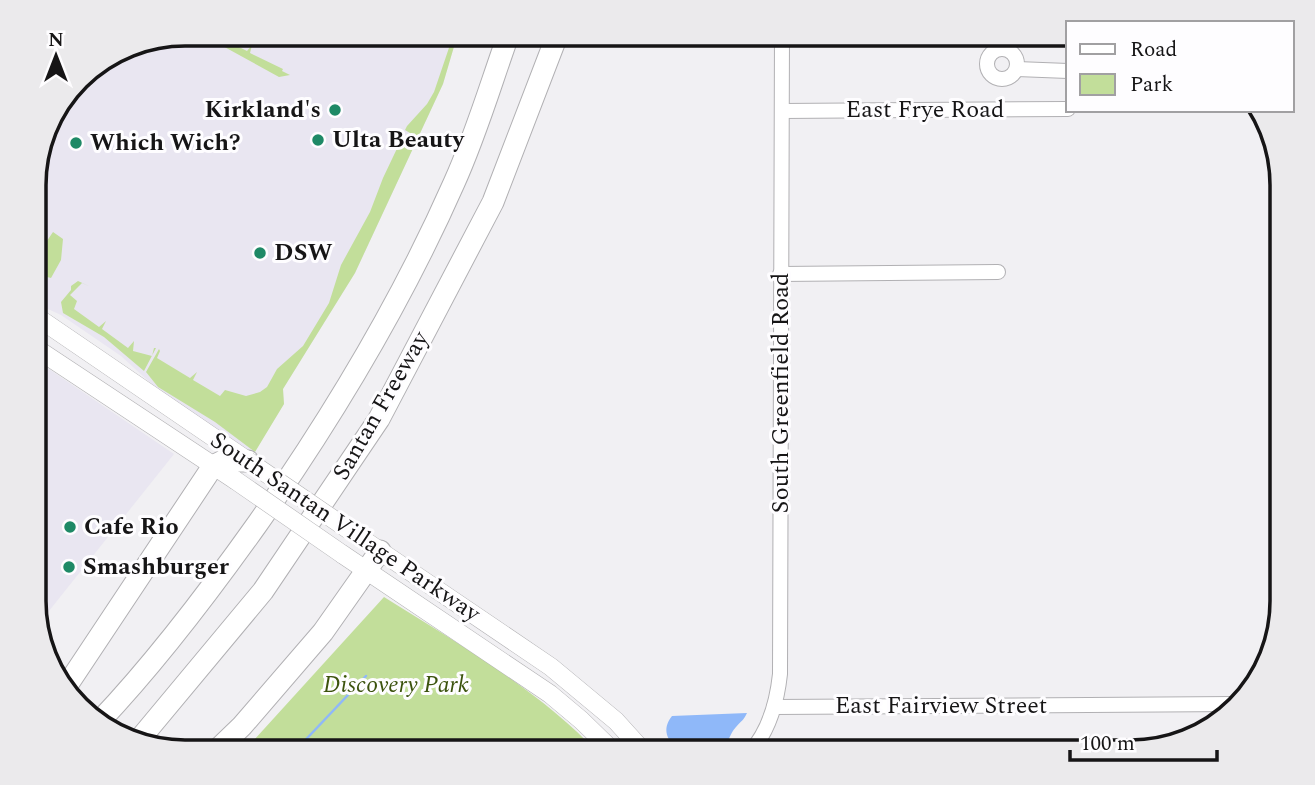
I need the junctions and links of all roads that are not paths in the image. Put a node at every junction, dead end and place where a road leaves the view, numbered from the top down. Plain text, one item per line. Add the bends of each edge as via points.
1 (504, 46) edge
2 (553, 46) edge
3 (782, 46) edge
4 (1017, 69) dead end
5 (1066, 71) edge
6 (1066, 108) edge
7 (782, 111) junction
8 (998, 272) dead end
9 (780, 274) junction
10 (46, 324) edge
11 (46, 339) edge
12 (46, 355) edge
13 (109, 367) junction
14 (248, 461) junction
15 (213, 466) junction
16 (380, 551) junction
17 (366, 570) junction
18 (71, 680) edge
19 (1223, 704) edge
20 (774, 707) junction
21 (105, 715) edge
22 (144, 734) edge
23 (759, 739) edge
24 (228, 740) edge
25 (601, 740) edge
26 (633, 740) edge

1 - 21 highway, Santan Freeway via 455,182 371,346 302,460 209,592
2 - 22 highway, Santan Freeway via 493,202 379,419 263,591
3 - 7 street, South Greenfield Road
4 - 5 street
6 - 7 street, East Frye Road
7 - 9 street, South Greenfield Road
8 - 9 street
9 - 20 street, South Greenfield Road via 781,651
10 - 13 main road, South Santan Village Parkway
11 - 13 main road via 91,368
12 - 15 main road, South Santan Village Parkway
13 - 14 main road, South Santan Village Parkway
14 - 15 highway
14 - 16 main road, South Santan Village Parkway, bridge
15 - 17 main road, South Santan Village Parkway, bridge
15 - 18 highway
16 - 17 highway
16 - 26 main road, South Santan Village Parkway via 551,667
17 - 24 highway via 323,632
17 - 25 main road, South Santan Village Parkway via 550,694
19 - 20 street, East Fairview Street
20 - 23 street, South Greenfield Road

